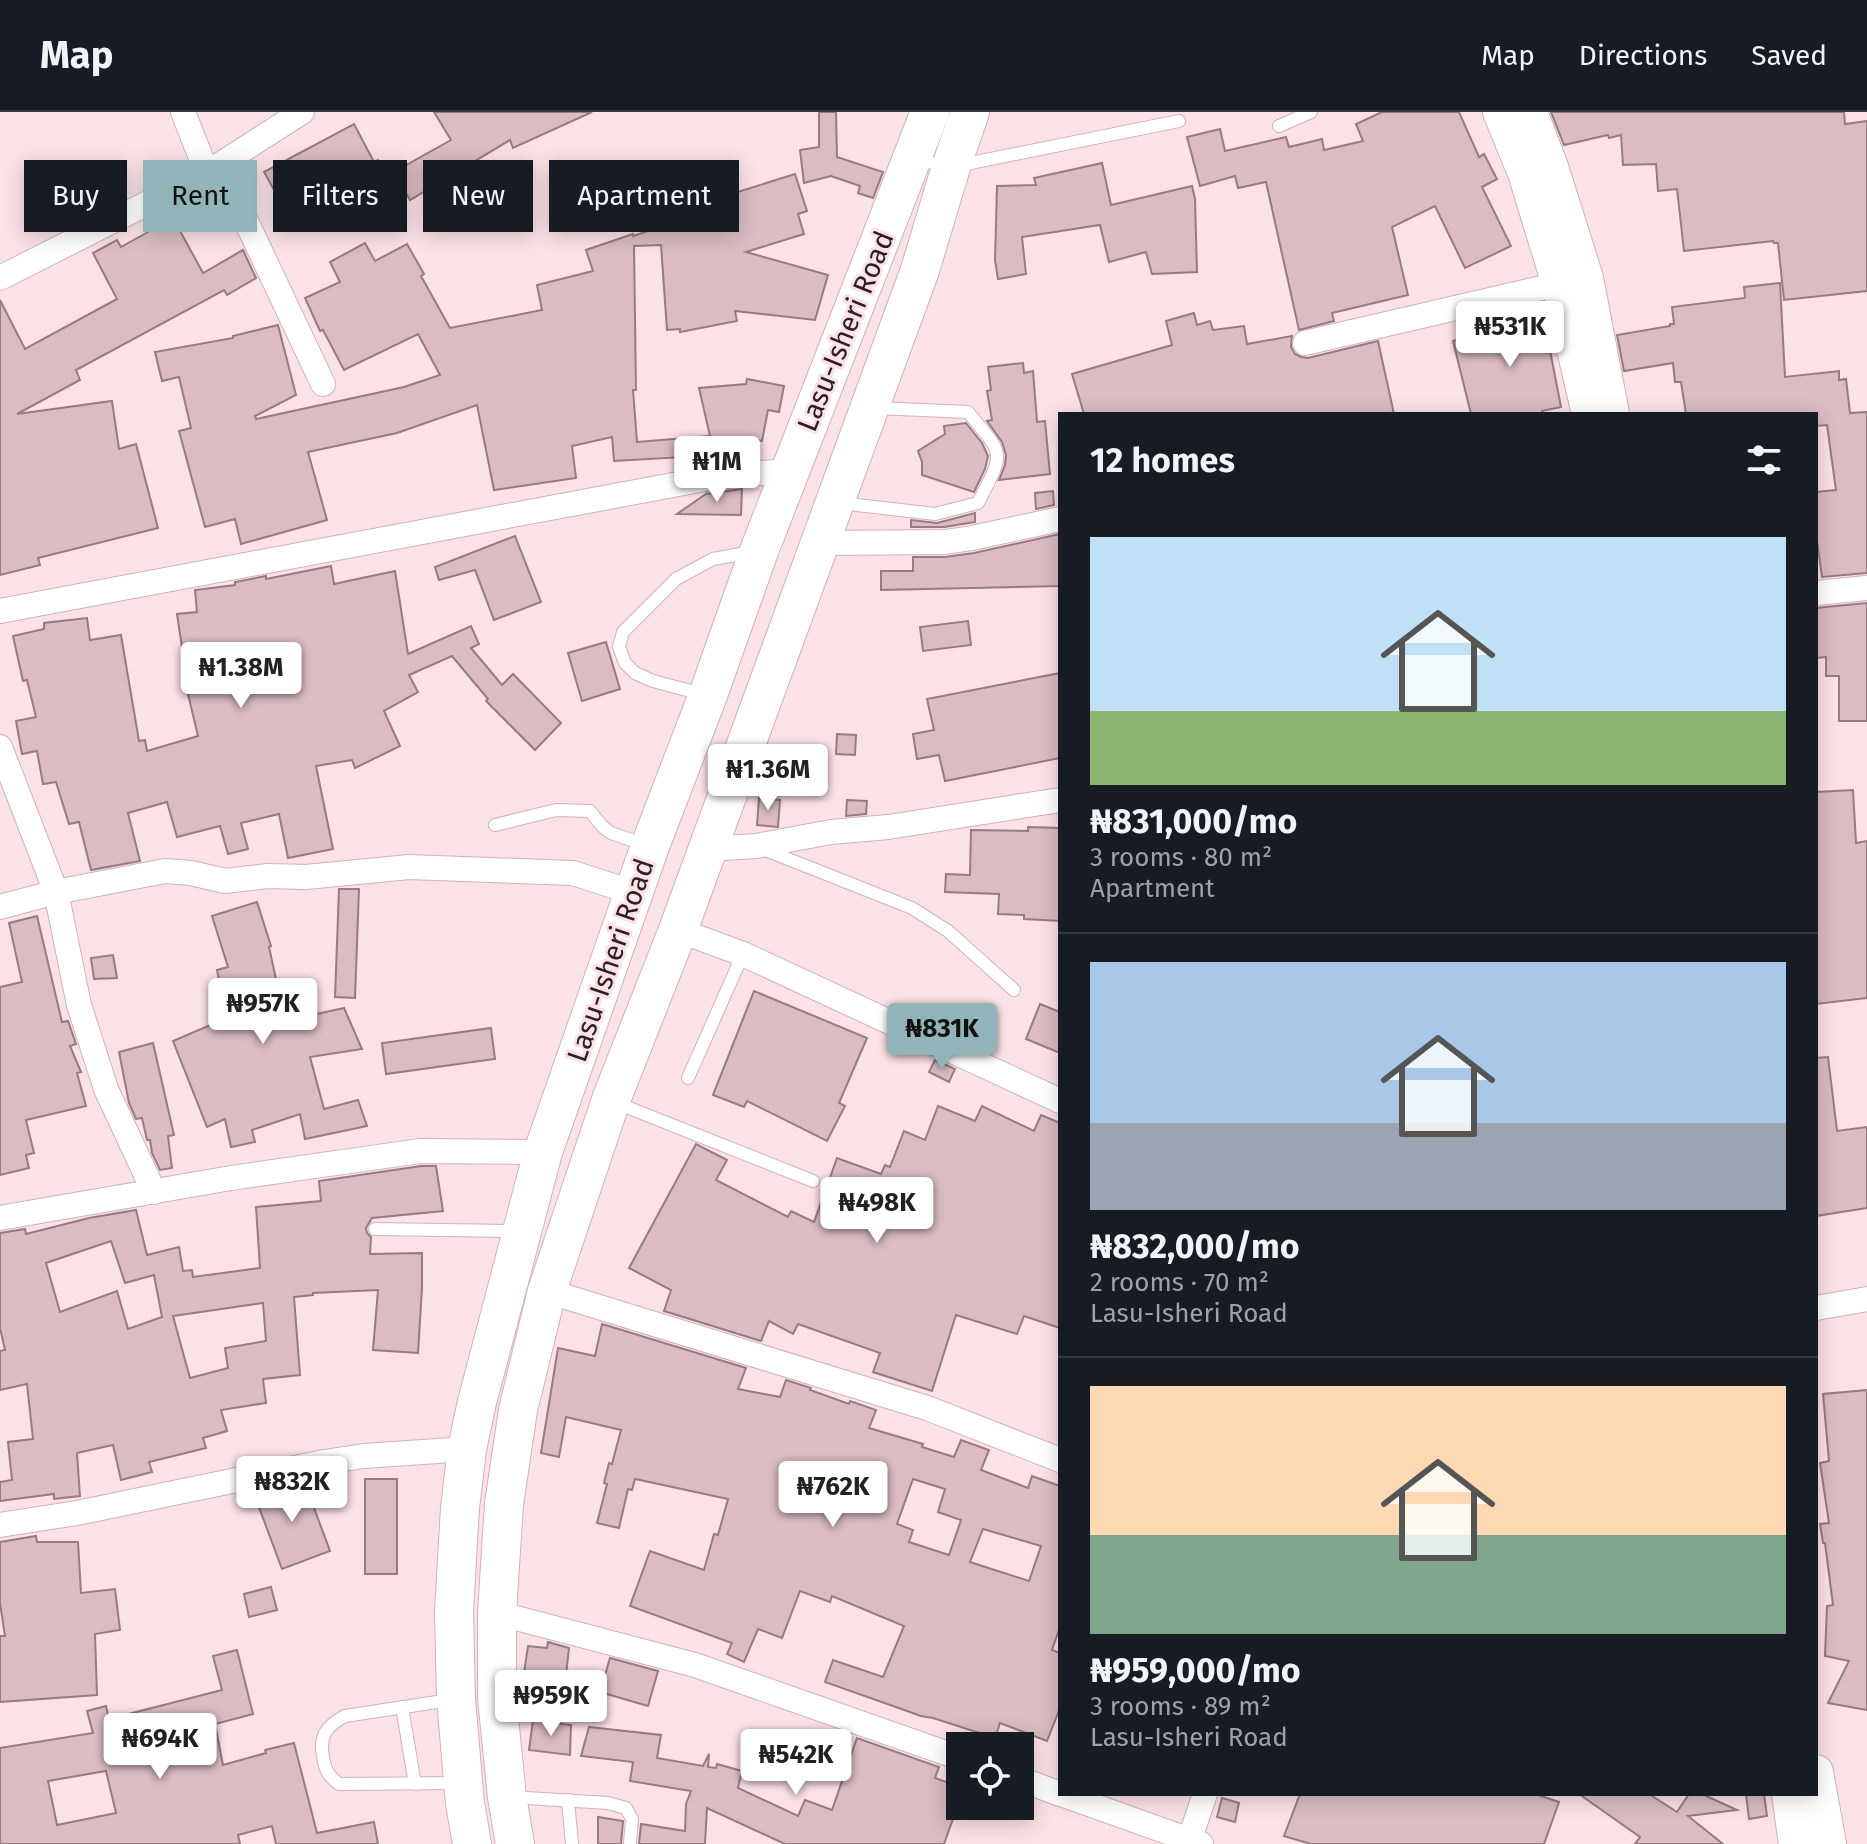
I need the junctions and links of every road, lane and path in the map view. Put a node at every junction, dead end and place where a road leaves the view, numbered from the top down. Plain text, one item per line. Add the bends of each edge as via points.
1 (183, 112) edge
2 (302, 112) edge
3 (930, 112) edge
4 (970, 112) edge
5 (1311, 112) edge
6 (1500, 112) edge
7 (1530, 112) edge
8 (1179, 121) dead end
9 (1279, 126) dead end
10 (913, 159) junction
11 (208, 160) edge
12 (227, 160) edge
13 (951, 167) junction
14 (143, 205) edge
15 (245, 232) edge
16 (0, 278) edge
17 (1559, 284) junction
18 (1305, 343) dead end
19 (323, 384) dead end
20 (869, 408) junction
21 (1589, 412) edge
22 (1612, 412) edge
23 (789, 471) junction
24 (833, 502) junction
25 (1058, 519) edge
26 (821, 543) junction
27 (759, 551) junction
28 (1867, 588) edge
29 (1818, 593) edge
30 (0, 611) edge
31 (708, 695) junction
32 (0, 747) edge
33 (1058, 800) edge
34 (495, 825) dead end
35 (650, 846) junction
36 (756, 846) junction
37 (708, 849) junction
38 (56, 892) junction
39 (635, 893) junction
40 (0, 907) edge
41 (678, 930) junction
42 (743, 954) junction
43 (1014, 990) dead end
44 (688, 1078) dead end
45 (611, 1100) junction
46 (1058, 1100) edge
47 (543, 1152) junction
48 (813, 1181) dead end
49 (154, 1192) junction
50 (0, 1218) edge
51 (375, 1229) dead end
52 (523, 1231) junction
53 (547, 1291) junction
54 (1867, 1299) edge
55 (1818, 1308) edge
56 (467, 1449) junction
57 (1058, 1459) edge
58 (0, 1525) edge
59 (497, 1613) junction
60 (456, 1699) junction
61 (402, 1707) junction
62 (946, 1753) edge
63 (464, 1783) junction
64 (1818, 1783) edge
65 (415, 1784) junction
66 (1034, 1784) edge
67 (1058, 1793) edge
68 (1065, 1796) edge
69 (1205, 1796) edge
70 (1789, 1796) edge
71 (507, 1797) junction
72 (568, 1800) junction
73 (1193, 1843) edge
74 (472, 1844) edge
75 (515, 1844) edge
76 (572, 1844) edge
77 (630, 1844) edge
78 (1796, 1844) edge
79 (1829, 1844) edge

1 - 11 street
2 - 12 street
3 - 10 main road, Lasu-Isheri Road
4 - 13 main road, Lasu-Isheri Road
5 - 9 lane
6 - 17 street
7 - 22 street via 1586,278
8 - 13 lane
10 - 13 lane
10 - 23 main road, Lasu-Isheri Road
13 - 20 main road, Lasu-Isheri Road
14 - 16 street
15 - 19 street
17 - 18 street
17 - 21 street
20 - 24 main road, Lasu-Isheri Road
20 - 24 lane via 968,412 996,447 994,473 978,503 935,514
23 - 27 main road, Lasu-Isheri Road
23 - 30 street via 721,476
24 - 26 main road, Lasu-Isheri Road
25 - 26 street via 945,542
26 - 37 main road, Lasu-Isheri Road
27 - 31 main road, Lasu-Isheri Road
27 - 31 lane via 696,567 676,579 623,632 619,647 635,673
28 - 29 street
31 - 35 main road, Lasu-Isheri Road
32 - 38 street
33 - 36 street
34 - 35 lane via 556,810 590,811 611,833
35 - 39 main road, Lasu-Isheri Road
36 - 37 street
36 - 43 lane via 912,908 948,931
37 - 41 main road, Lasu-Isheri Road
38 - 39 street via 165,871 225,881 409,867 573,873
38 - 40 street
38 - 49 street via 92,1047
39 - 47 main road, Lasu-Isheri Road
41 - 42 street
41 - 45 main road, Lasu-Isheri Road
42 - 44 lane
42 - 46 street
45 - 48 lane
45 - 53 main road, Lasu-Isheri Road
47 - 49 street via 420,1151
47 - 52 main road, Lasu-Isheri Road
49 - 50 street
51 - 52 lane
52 - 56 main road, Lasu-Isheri Road
53 - 57 street via 927,1408
53 - 59 main road, Lasu-Isheri Road via 518,1410 504,1504
54 - 55 street
56 - 58 street via 324,1462
56 - 60 main road, Lasu-Isheri Road via 454,1611
59 - 62 street via 695,1665
59 - 71 main road, Lasu-Isheri Road via 497,1698
60 - 61 lane
60 - 63 main road, Lasu-Isheri Road
61 - 65 lane
61 - 65 lane via 336,1720 320,1743 324,1767 339,1784
63 - 65 lane
63 - 74 main road, Lasu-Isheri Road
64 - 79 street
66 - 67 street
68 - 73 street
69 - 73 street
70 - 78 street
71 - 72 lane
71 - 75 main road, Lasu-Isheri Road
72 - 76 lane
72 - 77 lane via 626,1808 632,1819

